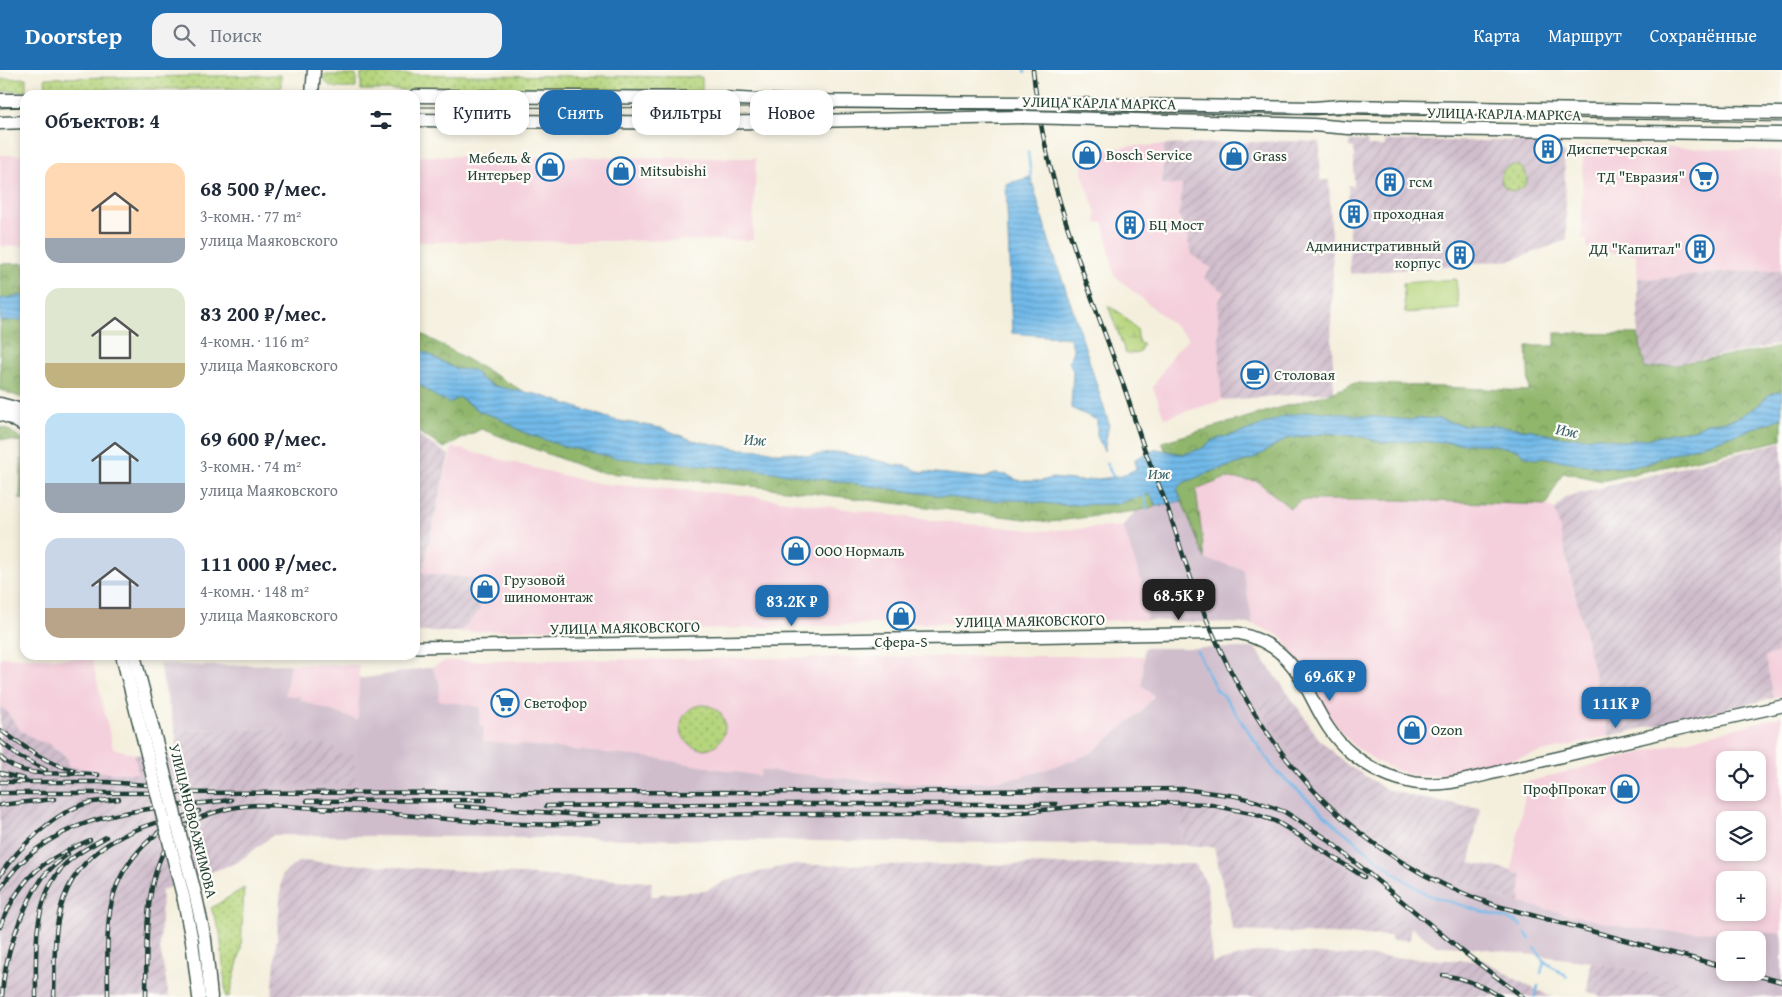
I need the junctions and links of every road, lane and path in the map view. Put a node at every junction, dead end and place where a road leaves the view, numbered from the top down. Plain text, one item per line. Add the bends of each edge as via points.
1 (314, 70) edge
2 (312, 90) edge
3 (420, 96) edge
4 (0, 100) edge
5 (20, 100) edge
6 (1340, 106) junction
7 (1782, 113) edge
8 (420, 120) edge
9 (20, 122) edge
10 (0, 123) edge
11 (1342, 128) junction
12 (1782, 134) edge
13 (0, 404) edge
14 (20, 410) edge
15 (0, 414) edge
16 (20, 423) edge
17 (420, 648) edge
18 (123, 660) edge
19 (135, 660) edge
20 (1782, 706) edge
21 (190, 899) junction
22 (199, 997) edge
23 (211, 997) edge

1 - 2 main road
3 - 6 main road, УЛИЦА КАРЛА МАРКСА, bridge
4 - 5 main road
6 - 7 main road, УЛИЦА КАРЛА МАРКСА
6 - 11 main road
8 - 11 main road, УЛИЦА КАРЛА МАРКСА, bridge via 706,123 1022,117
9 - 10 main road
11 - 12 main road, УЛИЦА КАРЛА МАРКСА
13 - 14 main road
15 - 16 main road
17 - 20 main road, УЛИЦА МАЯКОВСКОГО via 1238,633 1278,650 1300,676 1330,729 1346,749 1378,771 1416,784 1457,782
18 - 21 main road, УЛИЦА НОВОАЖИМОВА, bridge
19 - 21 main road, УЛИЦА НОВОАЖИМОВА, bridge
21 - 22 main road, УЛИЦА НОВОАЖИМОВА
21 - 23 main road, УЛИЦА НОВОАЖИМОВА via 205,939

